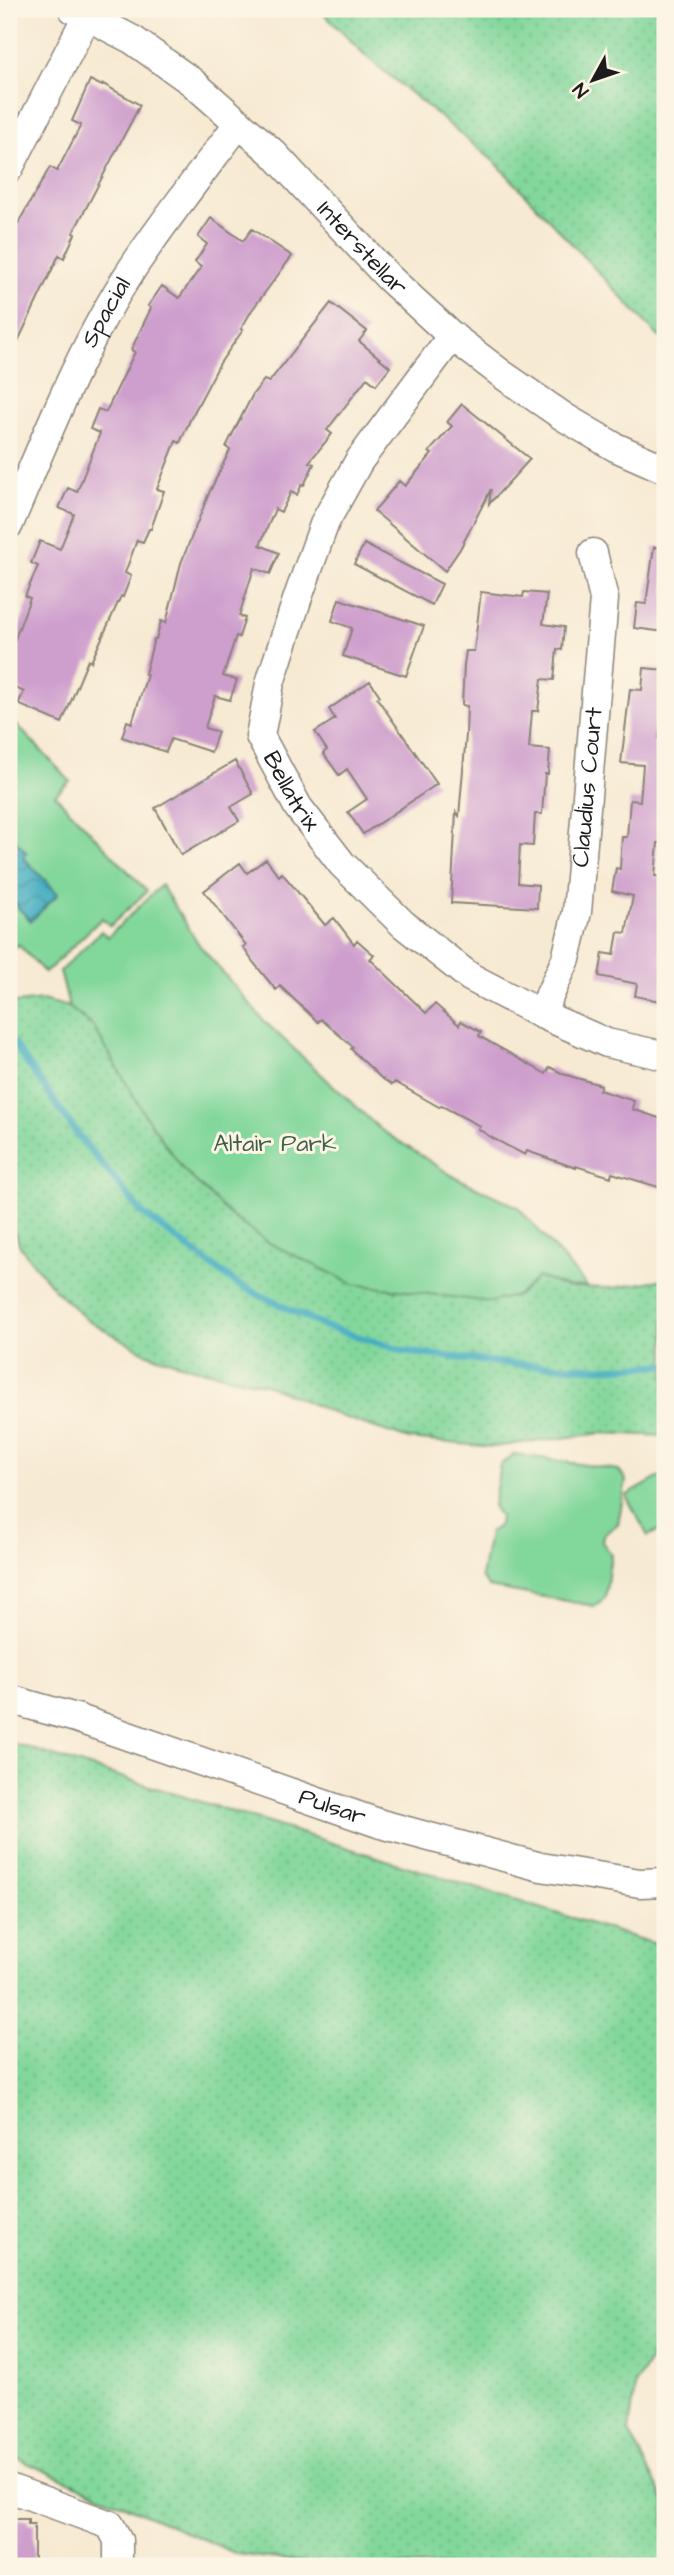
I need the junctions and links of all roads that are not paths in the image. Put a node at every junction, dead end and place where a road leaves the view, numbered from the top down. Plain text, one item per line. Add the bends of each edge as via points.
1 (80, 12) edge
2 (239, 123) junction
3 (9, 168) edge
4 (452, 336) junction
5 (665, 469) edge
6 (9, 524) edge
7 (593, 553) dead end
8 (541, 1014) junction
9 (665, 1056) edge
10 (9, 1699) edge
11 (665, 1882) edge
12 (9, 2488) edge
13 (118, 2566) edge

1 - 2 street, Interstellar via 133,40
1 - 3 street
2 - 4 street, Interstellar via 274,154 389,278
2 - 6 street, Spacial via 173,210 93,335
4 - 5 street, Interstellar via 565,417 615,447
4 - 8 street, Bellatrix via 359,461 325,522 270,683 260,736 298,807 351,873 403,924 470,977
7 - 8 street, Claudius Court via 604,599 577,912 566,959
8 - 9 street, Bellatrix via 607,1043
10 - 11 street, Pulsar via 381,1824 541,1867 639,1883
12 - 13 street via 110,2525 118,2540

